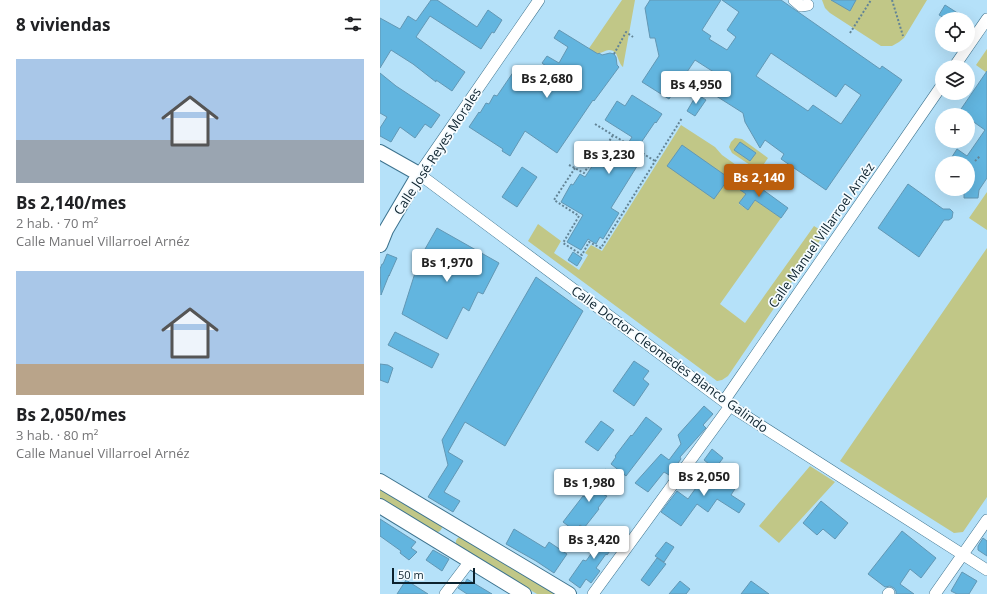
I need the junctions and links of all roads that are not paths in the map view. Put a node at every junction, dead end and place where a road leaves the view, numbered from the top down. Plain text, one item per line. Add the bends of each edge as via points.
1 (539, 0) edge
2 (794, 0) edge
3 (808, 5) dead end
4 (987, 19) edge
5 (959, 60) edge
6 (935, 95) edge
7 (380, 152) edge
8 (419, 174) junction
9 (380, 244) edge
10 (727, 403) junction
11 (380, 481) edge
12 (380, 506) edge
13 (987, 520) edge
14 (453, 524) junction
15 (440, 543) junction
16 (962, 555) junction
17 (470, 561) junction
18 (987, 570) edge
19 (444, 594) edge
20 (524, 594) edge
21 (569, 594) edge
22 (593, 594) edge
23 (935, 594) edge

1 - 8 street, Calle José Reyes Morales
2 - 3 street via 801,6
4 - 5 street
6 - 10 street, Calle Manuel Villarroel Arnéz
7 - 8 main road, Calle Doctor Cleomedes Blanco Galindo
8 - 9 main road, Calle José Reyes Morales
8 - 10 street, Calle Doctor Cleomedes Blanco Galindo
10 - 16 street, Calle Doctor Cleomedes Blanco Galindo
10 - 22 street, Calle Manuel Villarroel Arnéz
11 - 14 main road
12 - 15 main road
13 - 16 street
14 - 15 main road
14 - 21 main road
15 - 17 main road
16 - 18 street, Calle Doctor Cleomedes Blanco Galindo
16 - 23 street
17 - 19 street
17 - 20 main road

